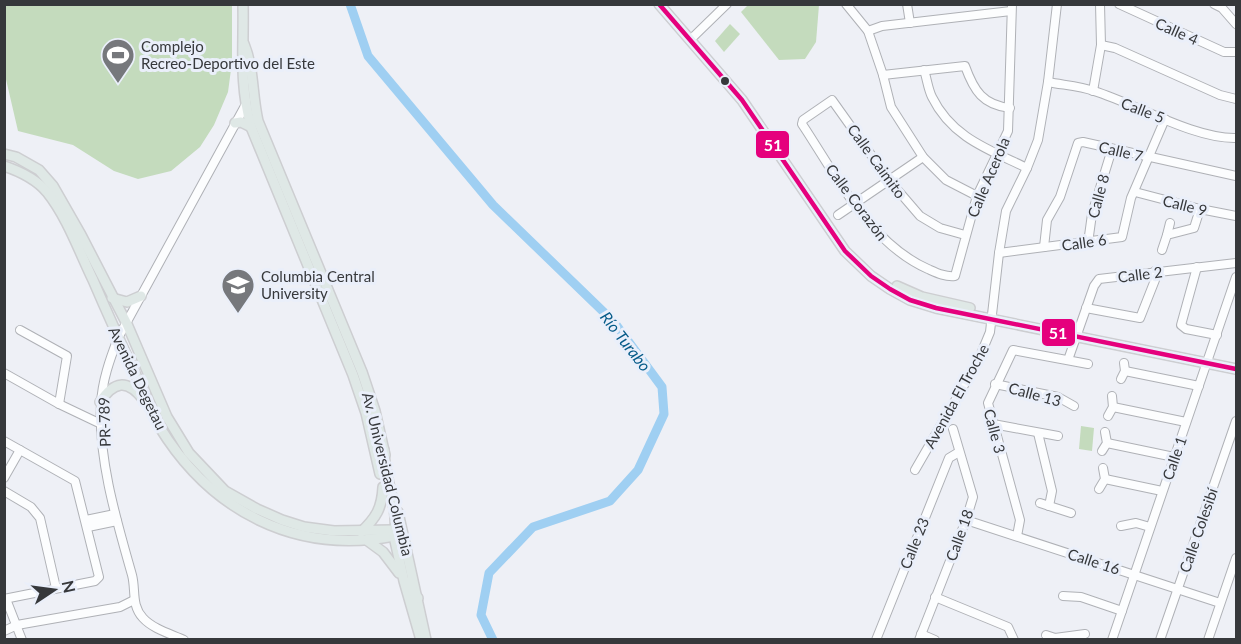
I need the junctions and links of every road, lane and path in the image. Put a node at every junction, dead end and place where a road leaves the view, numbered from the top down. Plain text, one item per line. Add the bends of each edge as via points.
1 (243, 4) edge
2 (659, 4) edge
3 (668, 4) edge
4 (727, 4) edge
5 (846, 4) edge
6 (907, 4) edge
7 (1058, 4) edge
8 (1100, 4) edge
9 (1119, 4) edge
10 (1214, 4) edge
11 (1012, 8) edge
12 (910, 22) junction
13 (1236, 24) edge
14 (868, 31) junction
15 (692, 38) junction
16 (243, 42) junction
17 (1101, 45) junction
18 (1236, 52) edge
19 (251, 69) junction
20 (924, 70) junction
21 (883, 75) junction
22 (1048, 82) junction
23 (1093, 91) junction
24 (1236, 99) edge
25 (245, 106) junction
26 (1010, 108) junction
27 (1165, 118) junction
28 (235, 123) junction
29 (251, 127) junction
30 (804, 127) joint
31 (1236, 138) edge
32 (1112, 149) junction
33 (4, 154) edge
34 (998, 154) junction
35 (922, 157) junction
36 (1148, 158) junction
37 (4, 166) edge
38 (1028, 168) junction
39 (278, 169) junction
40 (1236, 176) edge
41 (889, 180) junction
42 (1135, 192) junction
43 (977, 196) junction
44 (854, 203) junction
45 (1200, 209) junction
46 (838, 214) dead end
47 (1236, 216) edge
48 (1170, 223) dead end
49 (1167, 235) junction
50 (965, 236) junction
51 (302, 238) junction
52 (1088, 243) junction
53 (1044, 247) junction
54 (1162, 250) dead end
55 (999, 253) junction
56 (1236, 263) edge
57 (1197, 267) junction
58 (1155, 272) junction
59 (955, 276) joint
60 (1236, 277) edge
61 (141, 296) junction
62 (112, 298) junction
63 (1086, 308) junction
64 (992, 316) junction
65 (126, 324) junction
66 (20, 330) dead end
67 (1078, 333) junction
68 (1217, 335) junction
69 (118, 338) junction
70 (1068, 360) junction
71 (1208, 360) junction
72 (1089, 364) dead end
73 (1236, 364) edge
74 (1236, 369) edge
75 (4, 373) edge
76 (1120, 379) dead end
77 (995, 384) junction
78 (1199, 386) junction
79 (1112, 396) dead end
80 (100, 402) junction
81 (59, 404) junction
82 (1074, 406) dead end
83 (1113, 407) junction
84 (154, 413) junction
85 (1108, 416) dead end
86 (1236, 421) edge
87 (1186, 422) junction
88 (101, 424) junction
89 (993, 424) junction
90 (953, 429) dead end
91 (1106, 432) dead end
92 (1038, 433) junction
93 (1058, 436) dead end
94 (4, 441) edge
95 (1107, 443) junction
96 (20, 450) junction
97 (384, 450) junction
98 (1102, 451) dead end
99 (959, 452) junction
100 (1174, 457) junction
101 (1103, 468) dead end
102 (915, 470) dead end
103 (4, 478) edge
104 (1105, 479) junction
105 (383, 487) junction
106 (1099, 489) dead end
107 (4, 491) edge
108 (1162, 491) junction
109 (1071, 513) dead end
110 (116, 518) junction
111 (966, 520) junction
112 (87, 524) junction
113 (1121, 526) dead end
114 (1150, 527) junction
115 (361, 532) junction
116 (394, 532) junction
117 (1017, 536) junction
118 (368, 541) junction
119 (1236, 558) edge
120 (1134, 574) junction
121 (404, 581) junction
122 (56, 588) junction
123 (1178, 589) junction
124 (1063, 596) dead end
125 (935, 597) junction
126 (418, 598) junction
127 (5, 599) edge
128 (134, 600) junction
129 (1221, 603) junction
130 (1122, 611) junction
131 (17, 625) junction
132 (4, 631) edge
133 (1085, 634) dead end
134 (1046, 635) dead end
135 (920, 637) edge
136 (22, 639) edge
137 (184, 639) edge
138 (421, 639) edge
139 (426, 639) edge
140 (876, 639) edge
141 (935, 639) edge
142 (1014, 639) edge
143 (1055, 639) edge
144 (1112, 639) edge
145 (1160, 639) edge
146 (1208, 639) edge

1 - 16 main road, Av. Universidad Columbia
2 - 15 main road
3 - 15 main road
4 - 15 street
5 - 14 street
6 - 12 street
7 - 22 street, Avenida El Troche
8 - 17 street
9 - 18 street, Calle 4 via 1224,52
10 - 13 street
11 - 12 street
11 - 26 street, Calle Acerola
12 - 14 street
14 - 21 street
15 - 64 main road via 763,124 852,254 904,290
16 - 19 main road, Av. Universidad Columbia
16 - 25 main road, Av. Universidad Columbia
17 - 23 street
17 - 24 street
19 - 25 main road
19 - 39 main road, Av. Universidad Columbia via 258,121
20 - 21 street
20 - 26 street via 965,66 984,100
20 - 34 street via 932,97 954,129
21 - 35 street via 891,108
22 - 23 street, Calle 5
22 - 38 street, Avenida El Troche via 1038,140
23 - 27 street, Calle 5
25 - 28 street, PR-789 / PR-789
25 - 29 main road, Av. Universidad Columbia
25 - 39 main road
26 - 34 street, Calle Acerola via 1008,131
27 - 31 street, Calle 5 via 1202,133
27 - 36 street, Calle 6
28 - 29 main road
28 - 61 street, PR-789 / PR-789
29 - 51 main road, Av. Universidad Columbia
30 - 41 street, Calle Caimito via 803,120 832,100
30 - 44 street, Calle Corazón
32 - 36 street, Calle 7
32 - 52 street, Calle 8 via 1092,214
32 - 53 street, Calle 7 via 1078,143 1060,197 1047,220
33 - 62 main road, Avenida Degetau via 39,170 53,186
34 - 38 street
34 - 43 street, Calle Acerola
35 - 41 street
35 - 43 street via 946,180
36 - 40 street, Calle 7
36 - 42 street, Calle 6
37 - 69 main road, Avenida Degetau via 24,173 46,190 69,227
38 - 55 street, Avenida El Troche via 1006,211
39 - 51 main road, Av. Universidad Columbia
41 - 44 street
41 - 50 street, Calle Caimito via 920,216
42 - 45 street, Calle 9
42 - 52 street, Calle 6 via 1122,237
43 - 50 street, Calle Acerola
44 - 46 street
44 - 59 street, Calle Corazón via 894,249 915,263 947,277
45 - 47 street, Calle 9
45 - 49 street via 1194,228
48 - 49 street
49 - 54 street
50 - 59 street, Calle Acerola
51 - 97 main road, Av. Universidad Columbia via 362,372
51 - 105 main road, Av. Universidad Columbia via 366,413
52 - 53 street, Calle 6
53 - 55 street, Calle 6
55 - 64 street, Avenida El Troche
56 - 57 street, Calle 2
57 - 58 street, Calle 2
57 - 68 street via 1181,325
58 - 63 street, Calle 2 via 1099,279
58 - 63 street via 1140,318
60 - 68 street, Calle 1
61 - 62 main road via 128,302
61 - 65 street, PR-789 / PR-789
62 - 65 main road, Avenida Degetau
63 - 67 street, Calle 2
64 - 67 main road
64 - 102 street, Avenida El Troche via 978,361
65 - 69 street, PR-789 / PR-789
65 - 115 main road, Avenida Degetau via 167,417 189,453 225,491 257,509 304,527
66 - 81 street via 68,356
67 - 70 street, Calle 2
67 - 71 main road
68 - 71 street, Calle 1
69 - 80 street, PR-789 / PR-789
69 - 84 main road, Avenida Degetau
70 - 72 street
70 - 77 street, Calle 3 via 1013,350
71 - 73 main road
71 - 74 main road
71 - 78 street, Calle 1
75 - 81 street
76 - 78 street via 1125,367
77 - 82 street, Calle 13 via 1058,397
77 - 89 street, Calle 3 via 988,403
78 - 87 street, Calle 1
79 - 83 street
80 - 84 main road via 114,386 127,386 139,393
80 - 88 street, PR-789 / PR-789
81 - 88 street
83 - 85 street
83 - 87 street
84 - 118 main road, Avenida Degetau via 189,466 222,499 251,518 308,537
86 - 123 street, Calle Colesibí
87 - 100 street, Calle 1
88 - 110 street, PR-789 / PR-789
89 - 92 street
89 - 117 street, Calle 3 via 1020,520
90 - 99 street, Calle 18
91 - 95 street
92 - 93 street
92 - 109 street via 1052,491 1044,504
94 - 96 street
95 - 98 street
95 - 100 street
96 - 103 street
96 - 112 street via 75,481
97 - 116 main road via 395,515
97 - 126 main road, Av. Universidad Columbia
99 - 111 street, Calle 18 via 973,497
99 - 140 street, Calle 23 via 949,458
100 - 108 street, Calle 1
101 - 104 street
104 - 106 street
104 - 108 street
105 - 115 main road via 377,516
105 - 116 main road, Av. Universidad Columbia
107 - 122 street via 31,507 40,518
108 - 114 street, Calle 1
110 - 112 street
110 - 128 street, PR-789 / PR-789 via 134,582
111 - 117 street, Calle 16
111 - 125 street, Calle 18
112 - 122 street via 98,579
113 - 114 street via 1136,523
114 - 120 street, Calle 1
115 - 116 main road, Avenida Degetau
116 - 118 main road, Avenida Degetau
116 - 121 main road, Av. Universidad Columbia
116 - 126 main road
117 - 120 street, Calle 16
118 - 121 main road via 383,552
119 - 129 street
120 - 123 street, Calle 16
120 - 130 street, Calle 1
121 - 138 main road, Av. Universidad Columbia
122 - 127 street
123 - 129 street, Calle 16
123 - 145 street, Calle Colesibí
124 - 130 street via 1081,597
125 - 135 street, Calle 18
125 - 142 street via 1008,627
126 - 139 main road, Av. Universidad Columbia
127 - 131 street
128 - 131 street via 120,607
128 - 137 street via 143,618 154,627
129 - 146 street
130 - 144 street, Calle 1
131 - 132 street
131 - 136 street
133 - 143 street
134 - 143 street
135 - 141 street

